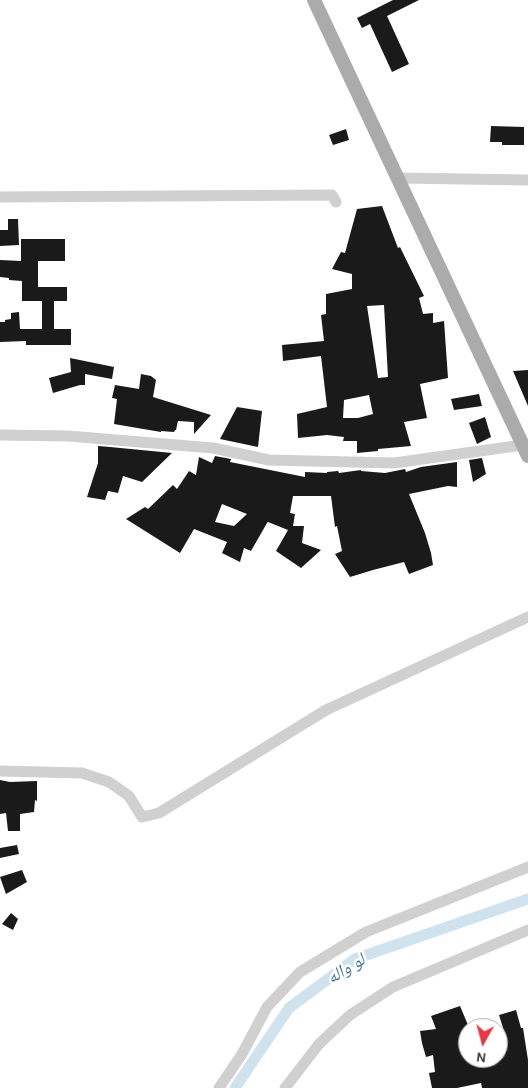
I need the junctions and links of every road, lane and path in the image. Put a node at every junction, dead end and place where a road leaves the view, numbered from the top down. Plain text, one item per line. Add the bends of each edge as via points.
1 (314, 0) edge
2 (398, 178) junction
3 (528, 180) edge
4 (0, 197) edge
5 (336, 202) dead end
6 (0, 435) edge
7 (526, 451) edge
8 (528, 617) edge
9 (0, 771) edge
10 (528, 867) edge
11 (528, 930) edge
12 (219, 1088) edge
13 (285, 1088) edge

1 - 2 main road
2 - 3 street
2 - 7 main road
4 - 5 street via 332,195
6 - 7 street via 68,436 213,448 269,460 394,463
8 - 9 street via 326,710 159,813 142,817 129,796 109,782 82,773
10 - 12 street via 366,932 300,972 267,1007
11 - 13 street via 393,987 350,1014 319,1044

